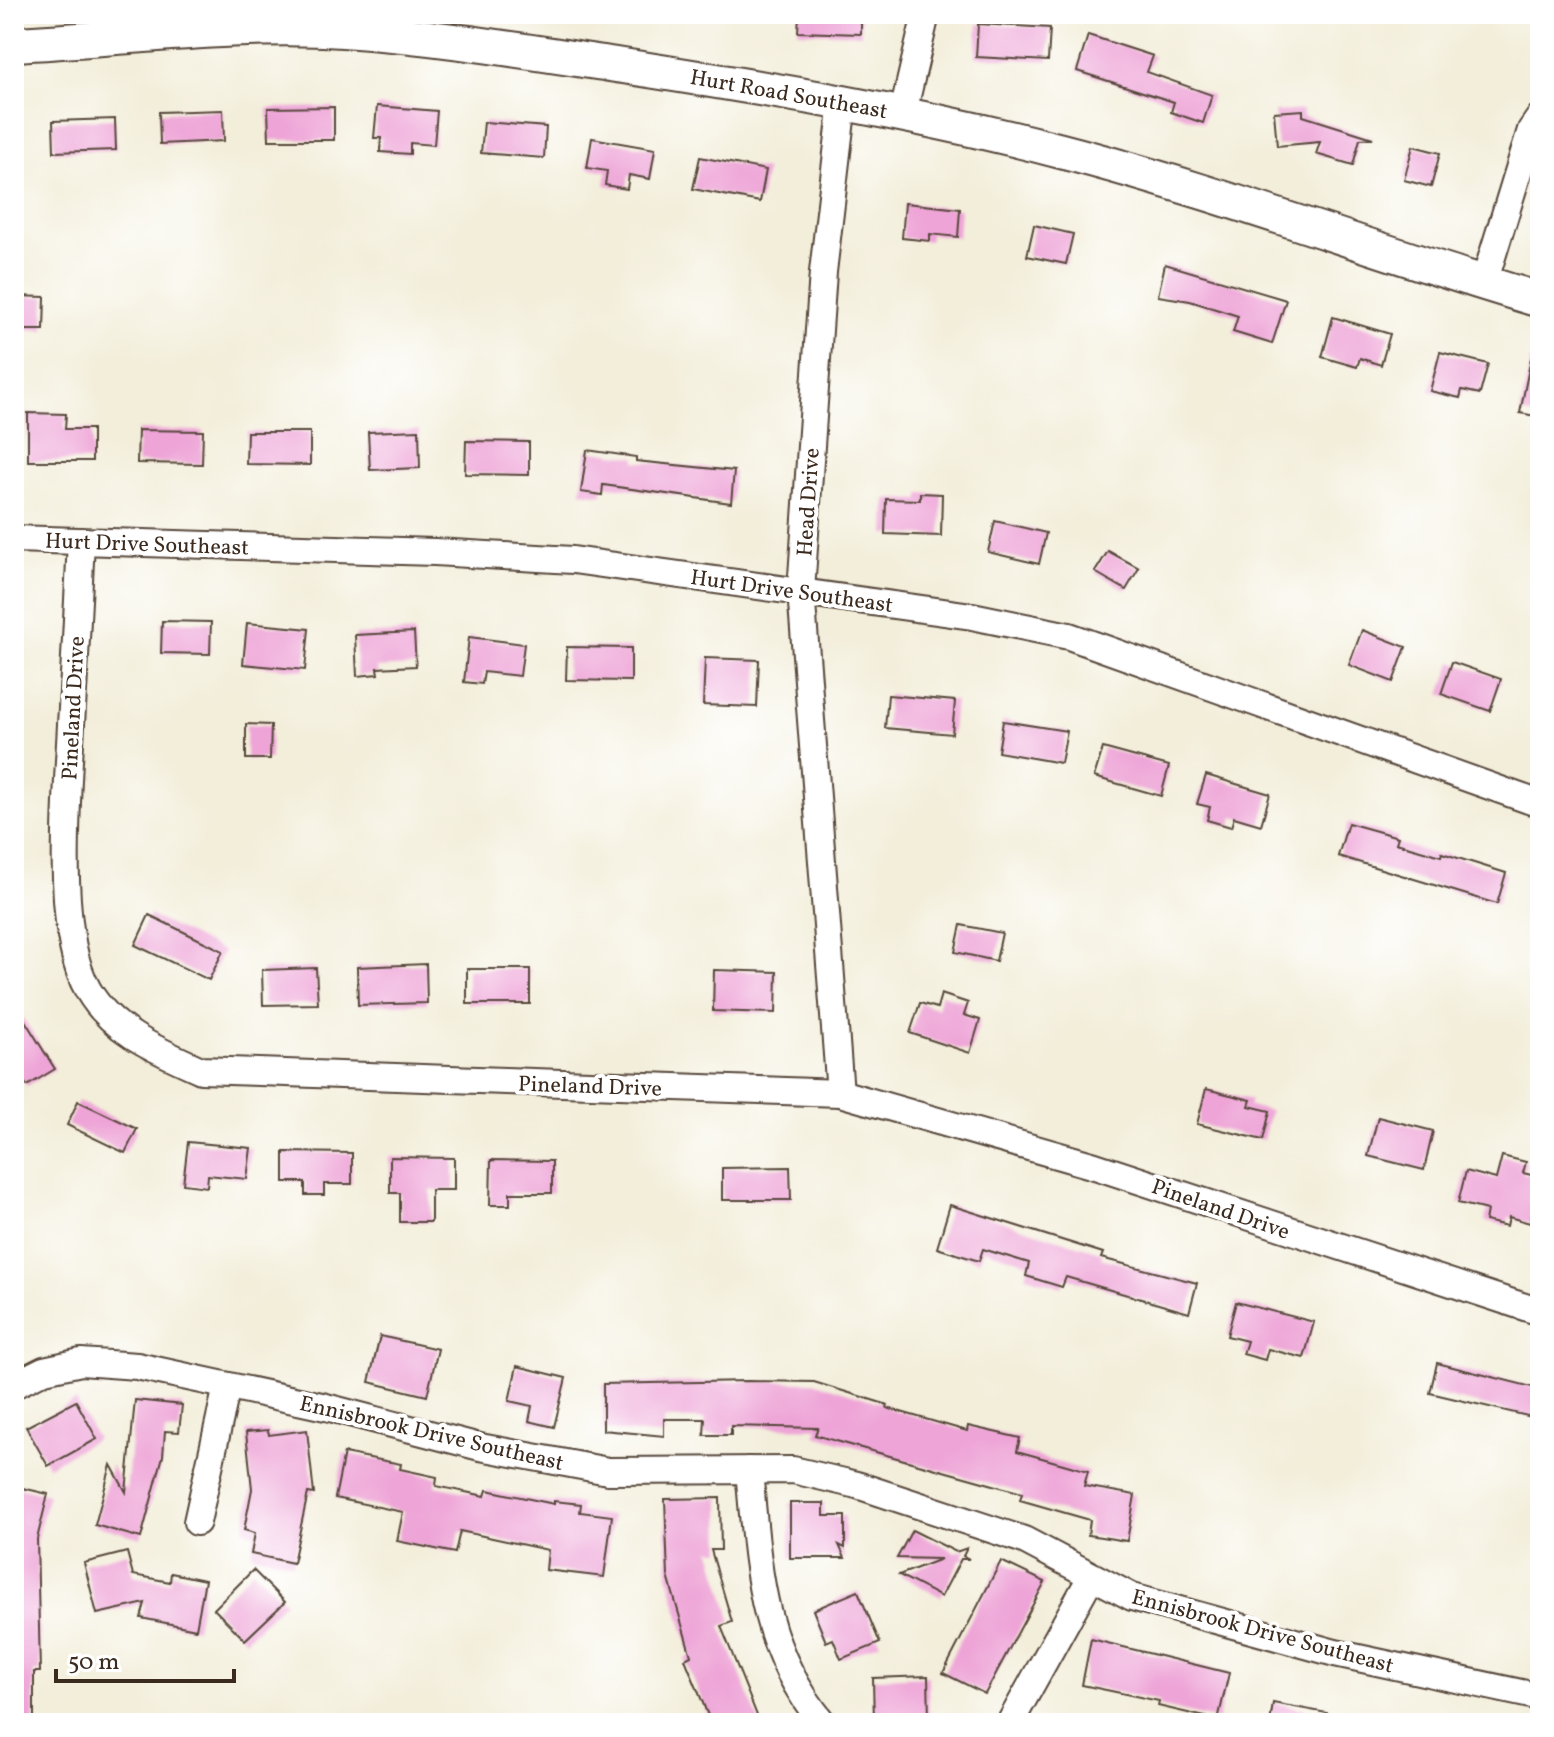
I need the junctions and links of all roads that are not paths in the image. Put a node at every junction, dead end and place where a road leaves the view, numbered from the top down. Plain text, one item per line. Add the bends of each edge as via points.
1 (926, 14) edge
2 (340, 22) edge
3 (14, 44) edge
4 (843, 102) junction
5 (903, 113) junction
6 (1540, 117) edge
7 (1484, 283) junction
8 (1540, 300) edge
9 (14, 539) edge
10 (81, 541) junction
11 (801, 591) junction
12 (1540, 804) edge
13 (840, 1093) junction
14 (1540, 1312) edge
15 (14, 1385) edge
16 (227, 1386) junction
17 (749, 1470) junction
18 (197, 1522) dead end
19 (1091, 1577) junction
20 (1540, 1697) edge
21 (823, 1723) edge
22 (1010, 1723) edge

1 - 5 street
2 - 3 street, Hurt Road Southeast
2 - 4 street, Hurt Road Southeast
4 - 5 street, Hurt Road Southeast
4 - 11 street, Head Drive via 823,272
5 - 7 street, Hurt Road Southeast via 1142,173
6 - 7 street via 1531,130
7 - 8 street, Hurt Road Southeast
9 - 10 street, Hurt Drive Southeast
10 - 11 street, Hurt Drive Southeast via 573,560
10 - 13 street, Pineland Drive via 65,836 72,946 88,990 114,1023 201,1070
11 - 12 street, Hurt Drive Southeast via 1069,636
11 - 13 street, Head Drive
13 - 14 street, Pineland Drive via 1095,1166
15 - 16 street, Ennisbrook Drive Southeast via 44,1370 81,1362 137,1366
16 - 17 street, Ennisbrook Drive Southeast via 480,1447 608,1471
16 - 18 street
17 - 19 street, Ennisbrook Drive Southeast via 793,1470 857,1485 1024,1540
17 - 21 street via 761,1595 777,1646 805,1701
19 - 20 street, Ennisbrook Drive Southeast via 1132,1597 1335,1653
19 - 22 street

